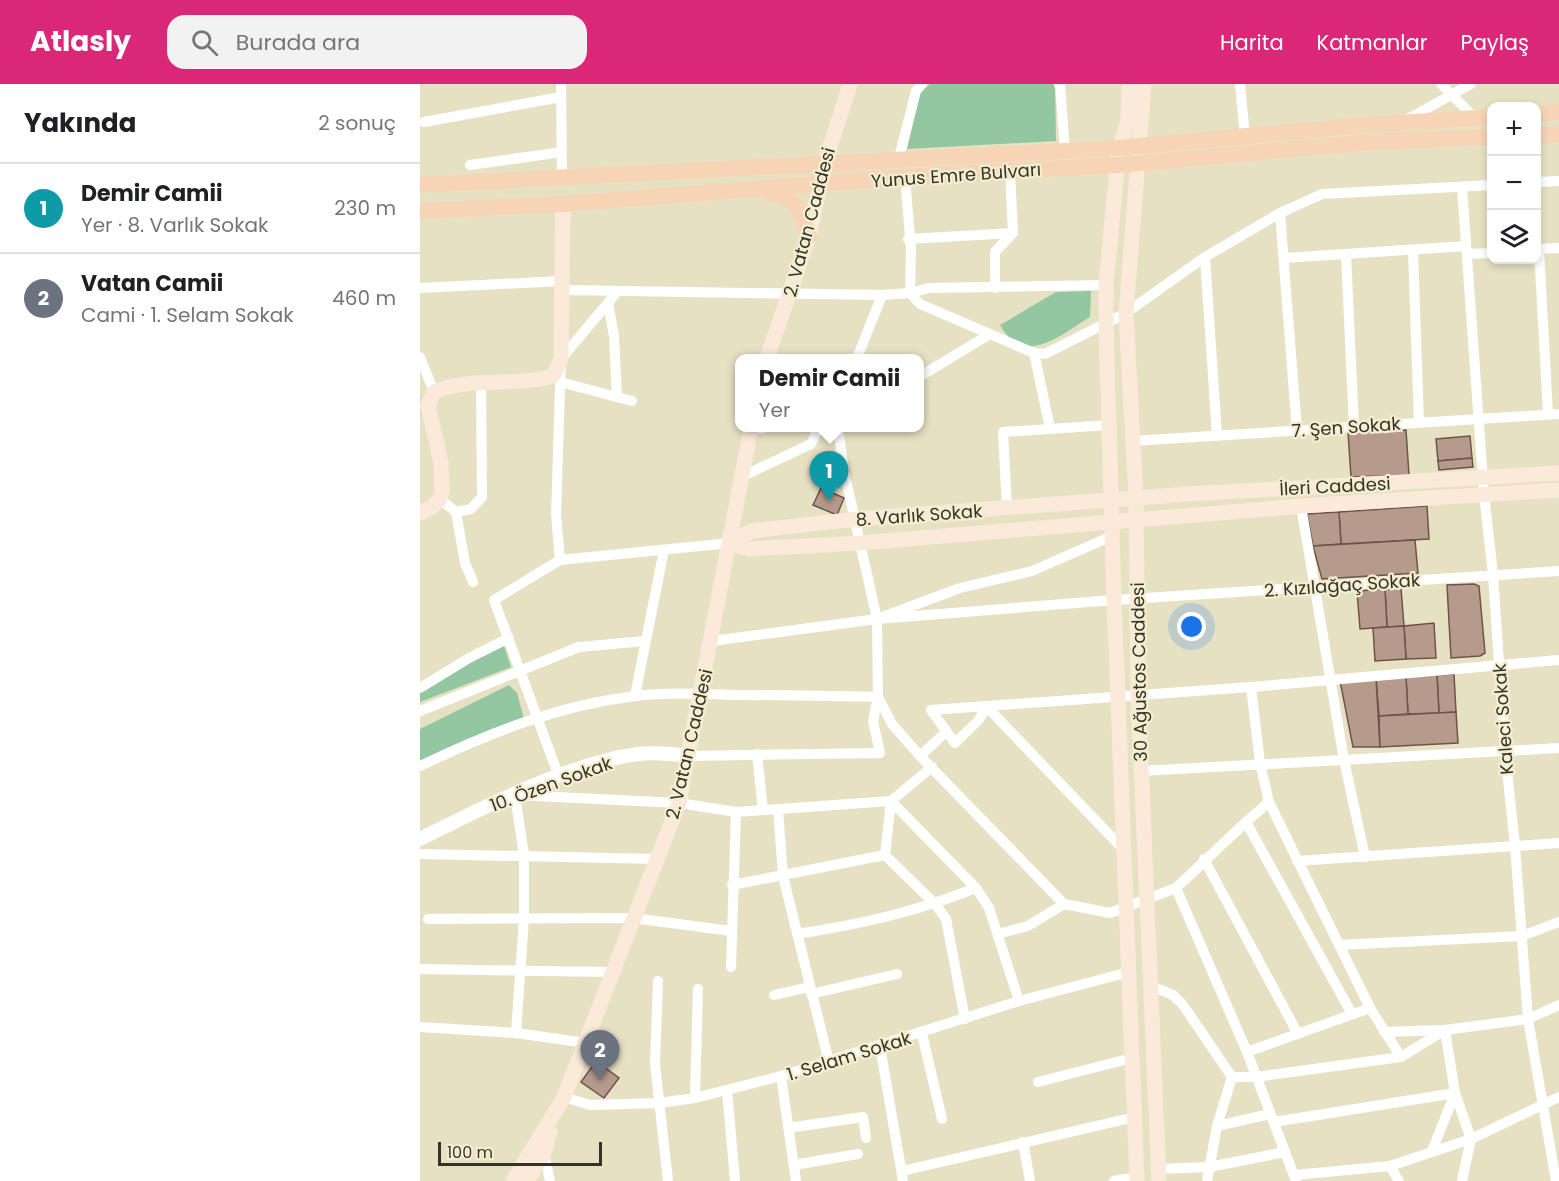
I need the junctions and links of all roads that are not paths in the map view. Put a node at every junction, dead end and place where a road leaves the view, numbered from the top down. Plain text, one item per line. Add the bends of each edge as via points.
1 (561, 84) edge
2 (850, 84) edge
3 (922, 84) edge
4 (1060, 84) edge
5 (1129, 84) edge
6 (1144, 84) edge
7 (1240, 84) edge
8 (1441, 84) edge
9 (1471, 84) edge
10 (1452, 94) junction
11 (561, 97) junction
12 (1559, 112) edge
13 (1541, 114) edge
14 (1483, 117) edge
15 (424, 122) dead end
16 (1400, 123) junction
17 (1559, 134) edge
18 (1541, 135) edge
19 (1487, 137) edge
20 (1245, 138) junction
21 (1140, 146) junction
22 (1119, 148) junction
23 (1065, 151) junction
24 (562, 152) junction
25 (899, 158) junction
26 (825, 163) junction
27 (1137, 163) junction
28 (470, 165) dead end
29 (1118, 165) junction
30 (1010, 171) junction
31 (562, 176) junction
32 (906, 177) junction
33 (1559, 181) edge
34 (1541, 182) edge
35 (420, 185) edge
36 (1487, 185) edge
37 (821, 186) junction
38 (1462, 187) junction
39 (744, 190) junction
40 (563, 204) junction
41 (420, 211) edge
42 (1280, 213) junction
43 (1013, 233) junction
44 (809, 236) junction
45 (908, 238) junction
46 (1559, 248) edge
47 (1541, 249) edge
48 (1413, 250) junction
49 (1466, 250) junction
50 (1487, 253) edge
51 (1346, 254) junction
52 (1205, 257) junction
53 (1284, 258) junction
54 (1539, 264) edge
55 (1106, 285) junction
56 (562, 286) junction
57 (420, 288) edge
58 (996, 288) junction
59 (617, 291) junction
60 (910, 293) junction
61 (790, 294) junction
62 (882, 295) junction
63 (608, 303) junction
64 (1126, 313) junction
65 (1106, 324) junction
66 (990, 334) junction
67 (1034, 353) junction
68 (768, 354) edge
69 (859, 354) edge
70 (420, 357) edge
71 (561, 359) junction
72 (924, 374) edge
73 (560, 382) junction
74 (481, 383) junction
75 (617, 397) junction
76 (632, 401) dead end
77 (427, 402) edge
78 (1554, 414) edge
79 (1478, 419) junction
80 (1419, 423) junction
81 (1109, 425) junction
82 (1354, 427) junction
83 (1050, 428) junction
84 (1297, 430) junction
85 (754, 432) edge
86 (816, 432) edge
87 (839, 432) edge
88 (1217, 436) junction
89 (1133, 441) junction
90 (1559, 473) edge
91 (743, 476) junction
92 (1483, 478) junction
93 (1559, 490) edge
94 (1484, 494) junction
95 (1136, 498) junction
96 (440, 499) junction
97 (1111, 501) junction
98 (1301, 506) junction
99 (1007, 508) junction
100 (456, 512) junction
101 (420, 513) edge
102 (856, 519) junction
103 (1136, 521) junction
104 (1112, 529) junction
105 (730, 543) junction
106 (861, 543) junction
107 (664, 550) junction
108 (560, 560) junction
109 (1559, 571) edge
110 (1493, 575) junction
111 (473, 582) dead end
112 (1317, 587) junction
113 (1126, 599) junction
114 (877, 619) junction
115 (509, 638) junction
116 (645, 641) junction
117 (712, 641) junction
118 (1559, 660) edge
119 (1499, 664) junction
120 (520, 669) junction
121 (1332, 680) junction
122 (1251, 687) junction
123 (420, 688) edge
124 (701, 694) junction
125 (1118, 694) junction
126 (1138, 694) junction
127 (635, 696) junction
128 (878, 697) junction
129 (987, 707) junction
130 (420, 711) edge
131 (537, 717) junction
132 (946, 732) junction
133 (1559, 748) edge
134 (1505, 751) junction
135 (757, 754) junction
136 (689, 756) junction
137 (920, 756) junction
138 (1344, 760) junction
139 (1260, 763) junction
140 (420, 766) edge
141 (932, 767) junction
142 (1142, 771) junction
143 (560, 777) junction
144 (515, 795) junction
145 (891, 801) junction
146 (1269, 801) junction
147 (679, 803) junction
148 (778, 809) junction
149 (763, 810) junction
150 (736, 812) junction
151 (1246, 822) junction
152 (420, 839) edge
153 (1559, 843) edge
154 (1515, 846) junction
155 (1124, 850) junction
156 (420, 854) edge
157 (524, 855) junction
158 (885, 855) junction
159 (1365, 857) junction
160 (658, 859) junction
161 (1204, 859) junction
162 (1297, 861) junction
163 (783, 876) junction
164 (732, 885) junction
165 (976, 888) junction
166 (1176, 888) junction
167 (1147, 900) junction
168 (935, 904) junction
169 (1064, 904) junction
170 (1126, 908) junction
171 (524, 918) junction
172 (633, 918) junction
173 (428, 919) dead end
174 (1559, 922) edge
175 (731, 931) junction
176 (797, 934) junction
177 (998, 934) junction
178 (1522, 936) junction
179 (1339, 945) junction
180 (730, 967) dead end
181 (420, 969) edge
182 (522, 972) junction
183 (611, 972) junction
184 (1129, 972) junction
185 (897, 974) dead end
186 (658, 981) dead end
187 (1151, 986) junction
188 (698, 989) dead end
189 (810, 990) junction
190 (774, 995) dead end
191 (1018, 1001) junction
192 (1559, 1005) edge
193 (1370, 1008) junction
194 (1352, 1014) junction
195 (965, 1019) junction
196 (1528, 1019) junction
197 (420, 1027) edge
198 (1445, 1030) junction
199 (1384, 1032) junction
200 (516, 1034) junction
201 (922, 1034) junction
202 (1298, 1034) junction
203 (586, 1042) junction
204 (880, 1046) junction
205 (1247, 1052) junction
206 (1401, 1057) junction
207 (1132, 1058) junction
208 (829, 1062) junction
209 (781, 1076) junction
210 (1232, 1077) junction
211 (1256, 1077) junction
212 (1038, 1082) dead end
213 (727, 1090) junction
214 (1455, 1093) junction
215 (564, 1097) junction
216 (1559, 1097) edge
217 (694, 1098) junction
218 (658, 1103) junction
219 (1541, 1105) junction
220 (555, 1113) junction
221 (1135, 1117) junction
222 (1272, 1118) junction
223 (942, 1119) dead end
224 (1217, 1126) junction
225 (788, 1128) junction
226 (866, 1138) dead end
227 (1471, 1139) junction
228 (1023, 1142) junction
229 (1432, 1151) junction
230 (1285, 1152) junction
231 (544, 1153) junction
232 (858, 1154) dead end
233 (794, 1165) junction
234 (1390, 1166) junction
235 (1209, 1167) junction
236 (1159, 1175) edge
237 (902, 1176) edge
238 (1295, 1178) edge
239 (1137, 1179) edge
240 (513, 1181) edge
241 (527, 1181) edge
242 (550, 1181) edge
243 (668, 1181) edge
244 (735, 1181) edge
245 (796, 1181) edge
246 (1030, 1181) edge
247 (1114, 1181) edge
248 (1207, 1181) edge
249 (1399, 1181) edge
250 (1462, 1181) edge
251 (1556, 1181) edge

1 - 11 street
2 - 26 main road, 2. Vatan Caddesi
3 - 25 street via 915,91
4 - 23 street
5 - 22 main road, 30 Ağustos Caddesi via 1128,121
6 - 21 main road, 30 Ağustos Caddesi
7 - 20 street
8 - 10 street
9 - 10 street
10 - 14 street
10 - 16 street
11 - 15 street
11 - 24 street
12 - 13 main road
14 - 16 main road, Yunus Emre Bulvarı
16 - 20 main road, Yunus Emre Bulvarı
17 - 18 main road
19 - 27 main road, Yunus Emre Bulvarı via 1371,142
20 - 21 main road, Yunus Emre Bulvarı
21 - 22 main road, Yunus Emre Bulvarı
21 - 27 main road, 30 Ağustos Caddesi
22 - 23 main road, Yunus Emre Bulvarı
22 - 29 main road, 30 Ağustos Caddesi
23 - 25 main road, Yunus Emre Bulvarı
24 - 28 street
24 - 31 street
25 - 26 main road, Yunus Emre Bulvarı
26 - 31 main road, Yunus Emre Bulvarı
26 - 37 main road, 2. Vatan Caddesi
27 - 29 main road, Yunus Emre Bulvarı
27 - 64 main road, 30 Ağustos Caddesi
29 - 30 main road, Yunus Emre Bulvarı
29 - 55 main road, 30 Ağustos Caddesi
30 - 32 main road, Yunus Emre Bulvarı
30 - 43 street
31 - 35 main road, Yunus Emre Bulvarı
32 - 37 main road, Yunus Emre Bulvarı
32 - 45 street
33 - 34 street
36 - 38 street
37 - 39 main road, Yunus Emre Bulvarı
37 - 44 main road, 2. Vatan Caddesi
38 - 42 street via 1322,194
38 - 49 street, Kaleci Sokak
39 - 40 main road, Yunus Emre Bulvarı
39 - 44 main road via 788,197 796,205
40 - 41 main road, Yunus Emre Bulvarı
40 - 56 main road
42 - 52 street
42 - 53 street
43 - 45 street
43 - 58 street via 995,252
44 - 61 main road, 2. Vatan Caddesi
45 - 60 street
46 - 47 street
48 - 49 street
48 - 51 street
48 - 80 street
49 - 50 street
49 - 79 street, Kaleci Sokak
51 - 53 street
51 - 82 street
52 - 64 street
52 - 88 street
53 - 84 street
54 - 78 street
55 - 58 street
55 - 65 main road, 30 Ağustos Caddesi
56 - 57 street
56 - 59 street
56 - 71 main road
58 - 60 street via 929,288
59 - 61 street
59 - 63 street
60 - 62 street
60 - 66 street via 920,303
61 - 62 street
61 - 68 main road, 2. Vatan Caddesi
62 - 69 street
63 - 71 street
63 - 75 street
64 - 65 street
64 - 89 main road, 30 Ağustos Caddesi
65 - 67 street via 1045,354
65 - 81 main road, 30 Ağustos Caddesi
66 - 67 street
66 - 72 street
67 - 83 street
70 - 77 street
71 - 73 street
71 - 74 main road via 553,376 547,378
73 - 75 street
73 - 108 street via 556,515
74 - 77 main road via 446,387
74 - 100 street via 482,496 471,509
75 - 76 street
77 - 96 main road via 441,463
78 - 79 street, 7. Şen Sokak
79 - 80 street, 7. Şen Sokak
79 - 92 street, Kaleci Sokak
80 - 82 street, 7. Şen Sokak
81 - 83 street
81 - 97 main road, 30 Ağustos Caddesi
82 - 84 street, 7. Şen Sokak
83 - 99 street via 1003,432
84 - 88 street, 7. Şen Sokak
85 - 91 main road, 2. Vatan Caddesi
86 - 91 street via 811,444
87 - 102 street
88 - 89 street, 7. Şen Sokak
89 - 95 main road, 30 Ağustos Caddesi
90 - 92 main road, İleri Caddesi
91 - 105 main road, 2. Vatan Caddesi
92 - 94 street, Kaleci Sokak
92 - 95 main road, İleri Caddesi
93 - 94 main road, İleri Caddesi
94 - 98 main road, İleri Caddesi
94 - 110 street, Kaleci Sokak
95 - 97 main road, İleri Caddesi
95 - 103 main road, 30 Ağustos Caddesi
96 - 100 street
96 - 101 main road
97 - 99 main road, 8. Varlık Sokak
97 - 104 main road, 30 Ağustos Caddesi
98 - 103 main road, İleri Caddesi
98 - 112 street
99 - 102 main road, 8. Varlık Sokak
100 - 111 street via 465,563
102 - 105 main road, 8. Varlık Sokak via 751,531
102 - 106 street
103 - 104 main road, İleri Caddesi
103 - 113 main road, 30 Ağustos Caddesi
104 - 106 main road, 8. Varlık Sokak
104 - 113 main road, 30 Ağustos Caddesi
104 - 114 street via 1032,571 960,588
105 - 106 main road, 8. Varlık Sokak via 749,549
105 - 107 street, 8. Varlık Sokak
105 - 117 main road, 2. Vatan Caddesi
106 - 114 street
107 - 108 street, 8. Varlık Sokak
107 - 116 street
108 - 115 street via 494,600
109 - 110 street, 2. Kızılağaç Sokak
110 - 112 street, 2. Kızılağaç Sokak
110 - 119 street, Kaleci Sokak
112 - 113 street, 2. Kızılağaç Sokak
112 - 121 street
113 - 114 street, 2. Kızılağaç Sokak
113 - 125 main road, 30 Ağustos Caddesi
113 - 126 main road, 30 Ağustos Caddesi
114 - 117 street
114 - 128 street
115 - 120 street
115 - 123 street
116 - 120 street via 579,647
116 - 127 street
117 - 124 main road, 2. Vatan Caddesi
118 - 119 street
119 - 121 street
119 - 134 street, Kaleci Sokak
120 - 130 street
120 - 131 street
121 - 122 street
121 - 138 street
122 - 126 street
122 - 139 street
124 - 127 street
124 - 128 street
124 - 136 main road, 2. Vatan Caddesi
125 - 126 street
125 - 129 street
125 - 155 main road, 30 Ağustos Caddesi
126 - 142 main road, 30 Ağustos Caddesi
127 - 131 street
128 - 135 street via 873,721 880,753
128 - 137 street via 892,724
129 - 132 street via 955,743
129 - 132 street via 931,710
129 - 155 street
131 - 140 street
131 - 143 street
132 - 137 street
133 - 134 street
134 - 138 street
134 - 154 street, Kaleci Sokak
135 - 136 street
135 - 149 street
136 - 143 street, 10. Özen Sokak via 639,754
136 - 147 main road, 2. Vatan Caddesi
137 - 141 street
138 - 139 street
138 - 159 street
139 - 142 street
139 - 146 street
141 - 145 street
141 - 169 street
142 - 167 main road, 30 Ağustos Caddesi
143 - 144 street, 10. Özen Sokak
144 - 147 street
144 - 152 street, 10. Özen Sokak
144 - 157 street
145 - 148 street
145 - 158 street
145 - 165 street
146 - 151 street
146 - 162 street
147 - 150 street
147 - 160 main road, 2. Vatan Caddesi
148 - 149 street
148 - 163 street
149 - 150 street
150 - 164 street
151 - 161 street
151 - 194 street
153 - 154 street
154 - 159 street
154 - 178 street, Kaleci Sokak
155 - 170 main road, 30 Ağustos Caddesi
156 - 157 street
157 - 160 street
157 - 171 street
158 - 163 street
158 - 168 street
159 - 162 street
160 - 172 main road, 2. Vatan Caddesi
161 - 166 street
161 - 202 street
162 - 179 street
163 - 164 street
163 - 176 street
164 - 175 street
165 - 168 street
165 - 177 street via 989,908
166 - 167 street
166 - 205 street
167 - 170 street
167 - 187 main road, 30 Ağustos Caddesi
168 - 176 street via 867,923
168 - 195 street via 946,919
169 - 170 street via 1110,913
169 - 177 street via 1028,926
170 - 184 main road, 30 Ağustos Caddesi
171 - 172 street
171 - 173 street
171 - 182 street
172 - 175 street
172 - 183 main road, 2. Vatan Caddesi
174 - 178 street
175 - 180 street
176 - 189 street
177 - 191 street
178 - 179 street
178 - 196 street, Kaleci Sokak
179 - 193 street
181 - 182 street
182 - 183 street
182 - 200 street
183 - 203 main road, 2. Vatan Caddesi
184 - 191 street, 1. Selam Sokak
184 - 207 main road, 30 Ağustos Caddesi
185 - 189 street
186 - 218 street
187 - 210 street via 1173,995 1183,1005
187 - 236 main road, 30 Ağustos Caddesi
188 - 217 street
189 - 190 street
189 - 208 street
191 - 195 street, 1. Selam Sokak
192 - 196 street
193 - 194 street
193 - 199 street
194 - 202 street
195 - 201 street, 1. Selam Sokak
196 - 198 street
196 - 219 street, Kaleci Sokak
197 - 200 street
198 - 199 street
198 - 206 street
198 - 214 street
199 - 206 street
200 - 203 street
201 - 204 street, 1. Selam Sokak
201 - 223 street
202 - 205 street
203 - 215 main road, 2. Vatan Caddesi
204 - 208 street, 1. Selam Sokak
204 - 237 street
205 - 211 street
206 - 211 street
207 - 212 street
207 - 221 main road, 30 Ağustos Caddesi
208 - 209 street, 1. Selam Sokak
209 - 213 street, 1. Selam Sokak
209 - 225 street
210 - 211 street
210 - 224 street
211 - 222 street
213 - 217 street, 1. Selam Sokak
213 - 244 street
214 - 222 street
214 - 227 street
214 - 229 street
215 - 218 street, 1. Selam Sokak via 590,1105
215 - 220 main road, 2. Vatan Caddesi
216 - 219 street
217 - 218 street, 1. Selam Sokak
218 - 243 street
219 - 227 street
219 - 251 street, Kaleci Sokak
220 - 231 main road, 2. Vatan Caddesi
220 - 240 main road, 2. Vatan Caddesi
221 - 228 street
221 - 239 main road, 30 Ağustos Caddesi
222 - 224 street
222 - 230 street
224 - 235 street
225 - 226 street via 863,1117
225 - 233 street
227 - 229 street
227 - 250 street
228 - 237 street
228 - 246 street
229 - 234 street
230 - 235 street
230 - 238 street
231 - 241 main road, 2. Vatan Caddesi
231 - 242 street
232 - 233 street
233 - 245 street
234 - 238 street
234 - 249 street
235 - 236 street
235 - 248 street
239 - 247 street

